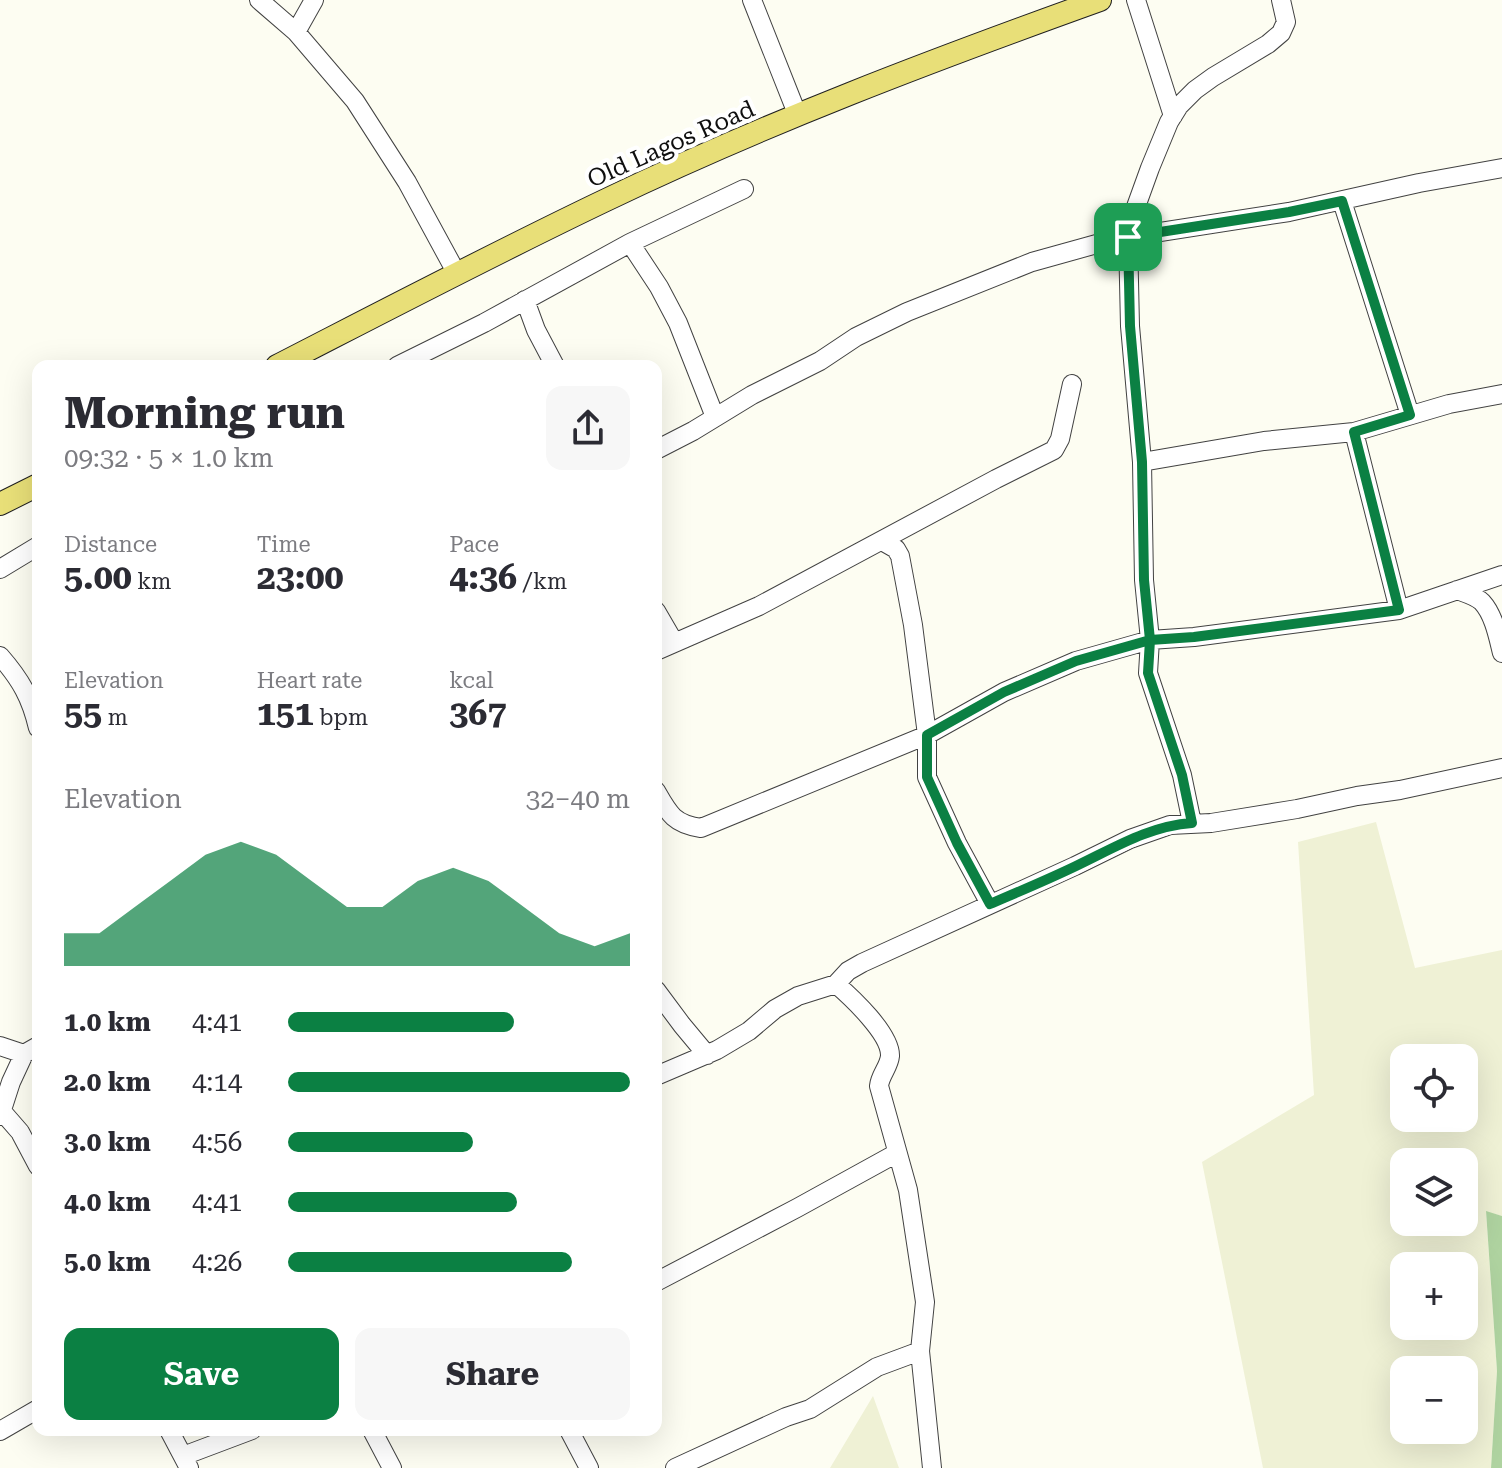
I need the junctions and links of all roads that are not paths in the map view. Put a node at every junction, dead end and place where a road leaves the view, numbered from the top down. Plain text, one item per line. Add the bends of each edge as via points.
1 (259, 0) edge
2 (314, 0) edge
3 (752, 0) edge
4 (1100, 0) edge
5 (1136, 0) edge
6 (1281, 0) edge
7 (296, 32) junction
8 (798, 116) junction
9 (1173, 116) junction
10 (1502, 168) edge
11 (744, 189) dead end
12 (1342, 201) junction
13 (1128, 237) junction
14 (630, 243) junction
15 (457, 274) junction
16 (525, 300) junction
17 (289, 360) edge
18 (409, 360) edge
19 (552, 360) edge
20 (1072, 384) dead end
21 (1502, 394) edge
22 (1410, 415) junction
23 (715, 417) junction
24 (1354, 432) junction
25 (662, 447) edge
26 (1142, 462) junction
27 (32, 488) edge
28 (0, 504) edge
29 (882, 541) junction
30 (32, 550) edge
31 (0, 569) edge
32 (1502, 575) edge
33 (1457, 590) junction
34 (1399, 610) junction
35 (662, 621) edge
36 (1150, 640) junction
37 (674, 642) junction
38 (662, 648) edge
39 (1502, 653) edge
40 (0, 656) edge
41 (32, 705) edge
42 (927, 735) junction
43 (1502, 768) edge
44 (662, 802) edge
45 (1192, 823) junction
46 (990, 904) junction
47 (836, 984) junction
48 (662, 998) edge
49 (0, 1046) edge
50 (31, 1050) edge
51 (707, 1055) junction
52 (662, 1074) edge
53 (1, 1112) edge
54 (897, 1153) junction
55 (32, 1155) edge
56 (662, 1279) edge
57 (920, 1351) junction
58 (32, 1412) edge
59 (0, 1431) edge
60 (172, 1436) edge
61 (240, 1436) edge
62 (375, 1436) edge
63 (572, 1436) edge
64 (186, 1462) edge
65 (392, 1468) edge
66 (589, 1468) edge
67 (675, 1468) edge
68 (932, 1468) edge

1 - 7 street
2 - 7 street
3 - 8 street
4 - 8 main road, Old Lagos Road
5 - 9 street
6 - 9 street via 1286,22 1281,33 1195,90
7 - 15 street via 355,101
8 - 15 main road, Old Lagos Road via 679,166
9 - 13 street
10 - 12 street
11 - 14 street
12 - 13 street
12 - 22 street
13 - 23 street via 1032,262 907,312
13 - 26 street
14 - 16 street
14 - 23 street via 678,323
15 - 17 main road, Old Lagos Road
16 - 18 street
16 - 19 street
20 - 29 street via 1054,450
21 - 22 street
22 - 24 street
23 - 25 street
24 - 26 street
24 - 34 street
26 - 36 street
27 - 28 main road
29 - 37 street via 759,606
29 - 42 street via 900,556
30 - 31 street
32 - 33 street
33 - 34 street
33 - 39 street via 1482,602
34 - 36 street
35 - 37 street
36 - 42 street via 1076,661 1004,692
36 - 45 street via 1148,673
37 - 38 street
40 - 41 street
42 - 44 street via 701,828 684,825
42 - 46 street via 927,777
43 - 45 street via 1297,809
45 - 46 street via 1130,839
46 - 47 street via 862,963
47 - 51 street via 798,996
47 - 54 street via 865,1011 888,1046 879,1086
48 - 51 street
49 - 50 street
50 - 53 street via 11,1082
51 - 52 street
53 - 55 street
54 - 56 street
54 - 57 street via 925,1302
57 - 67 street via 877,1367 810,1409
57 - 68 street
58 - 59 street
60 - 64 street
61 - 64 street
62 - 65 street
63 - 66 street

